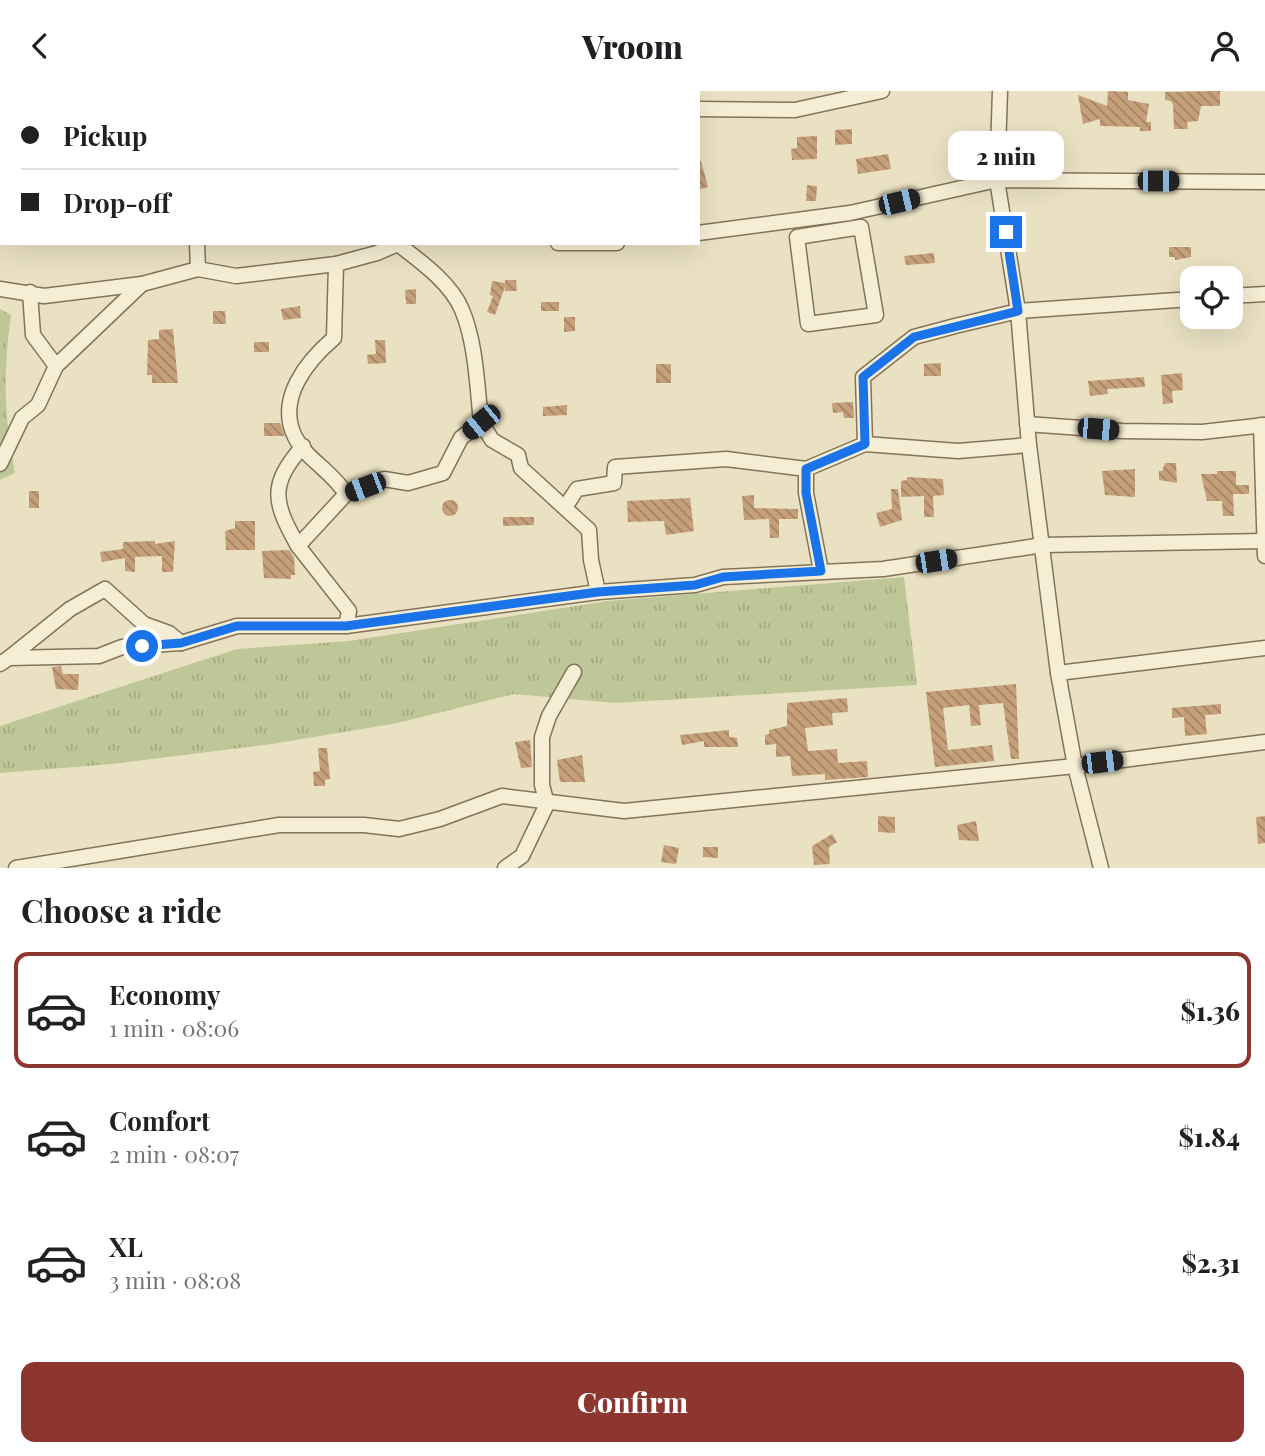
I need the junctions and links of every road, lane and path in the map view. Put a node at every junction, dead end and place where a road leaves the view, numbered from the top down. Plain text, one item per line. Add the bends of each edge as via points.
1 (882, 91) edge
2 (1000, 91) edge
3 (700, 110) edge
4 (997, 180) junction
5 (1265, 182) edge
6 (700, 233) edge
7 (796, 237) joint
8 (197, 245) edge
9 (396, 245) edge
10 (400, 245) edge
11 (336, 264) junction
12 (198, 269) junction
13 (142, 284) junction
14 (0, 289) edge
15 (30, 292) junction
16 (1265, 294) edge
17 (1243, 295) edge
18 (1180, 300) edge
19 (1018, 311) junction
20 (56, 366) junction
21 (481, 422) junction
22 (1027, 423) junction
23 (1263, 425) edge
24 (865, 444) junction
25 (1029, 445) junction
26 (303, 446) junction
27 (0, 464) edge
28 (806, 469) junction
29 (346, 494) junction
30 (566, 506) junction
31 (1264, 541) edge
32 (1043, 545) junction
33 (298, 546) junction
34 (1265, 556) edge
35 (821, 571) junction
36 (598, 592) junction
37 (346, 626) junction
38 (181, 643) junction
39 (1265, 648) edge
40 (5, 661) edge
41 (574, 672) dead end
42 (1058, 673) junction
43 (1265, 742) edge
44 (1075, 766) junction
45 (547, 804) junction
46 (16, 868) edge
47 (505, 868) edge
48 (1101, 868) edge

1 - 3 street via 795,110
2 - 4 street
4 - 5 street
4 - 6 street via 849,213
4 - 19 street
7 - 7 street via 861,227 876,315 808,324
8 - 12 street
9 - 11 street
10 - 21 street via 429,268 461,307
11 - 12 street via 236,276
11 - 26 street via 334,338 310,358 293,388 289,415 295,438
12 - 13 street
13 - 15 street via 44,296
13 - 20 street
14 - 15 street
15 - 20 street via 33,335
16 - 17 street
18 - 19 street
19 - 22 street
19 - 24 street via 914,337 863,377
20 - 27 street via 38,405 22,418
21 - 29 street via 461,438 443,473 408,483 384,479
21 - 30 street via 492,440 517,455 522,468
22 - 23 street via 1202,432
22 - 25 street
23 - 31 street
24 - 25 street via 958,451
24 - 28 street
25 - 32 street
26 - 29 street
26 - 33 street via 280,479 279,512
28 - 30 street via 726,459 615,467 614,483 577,489
28 - 35 street
29 - 33 street
30 - 36 street via 589,530
31 - 32 street
31 - 34 street
32 - 35 street via 883,569
32 - 42 street
33 - 37 street via 348,611
35 - 36 street
36 - 37 street
37 - 38 street via 237,626
38 - 40 street via 122,647 99,656
38 - 40 street via 144,624 105,589 70,609
39 - 42 street
41 - 45 street via 542,737 542,785
42 - 44 street
43 - 44 street
44 - 45 street via 636,810
44 - 48 street
45 - 46 street via 502,796 399,829 279,825
45 - 47 street via 522,856

